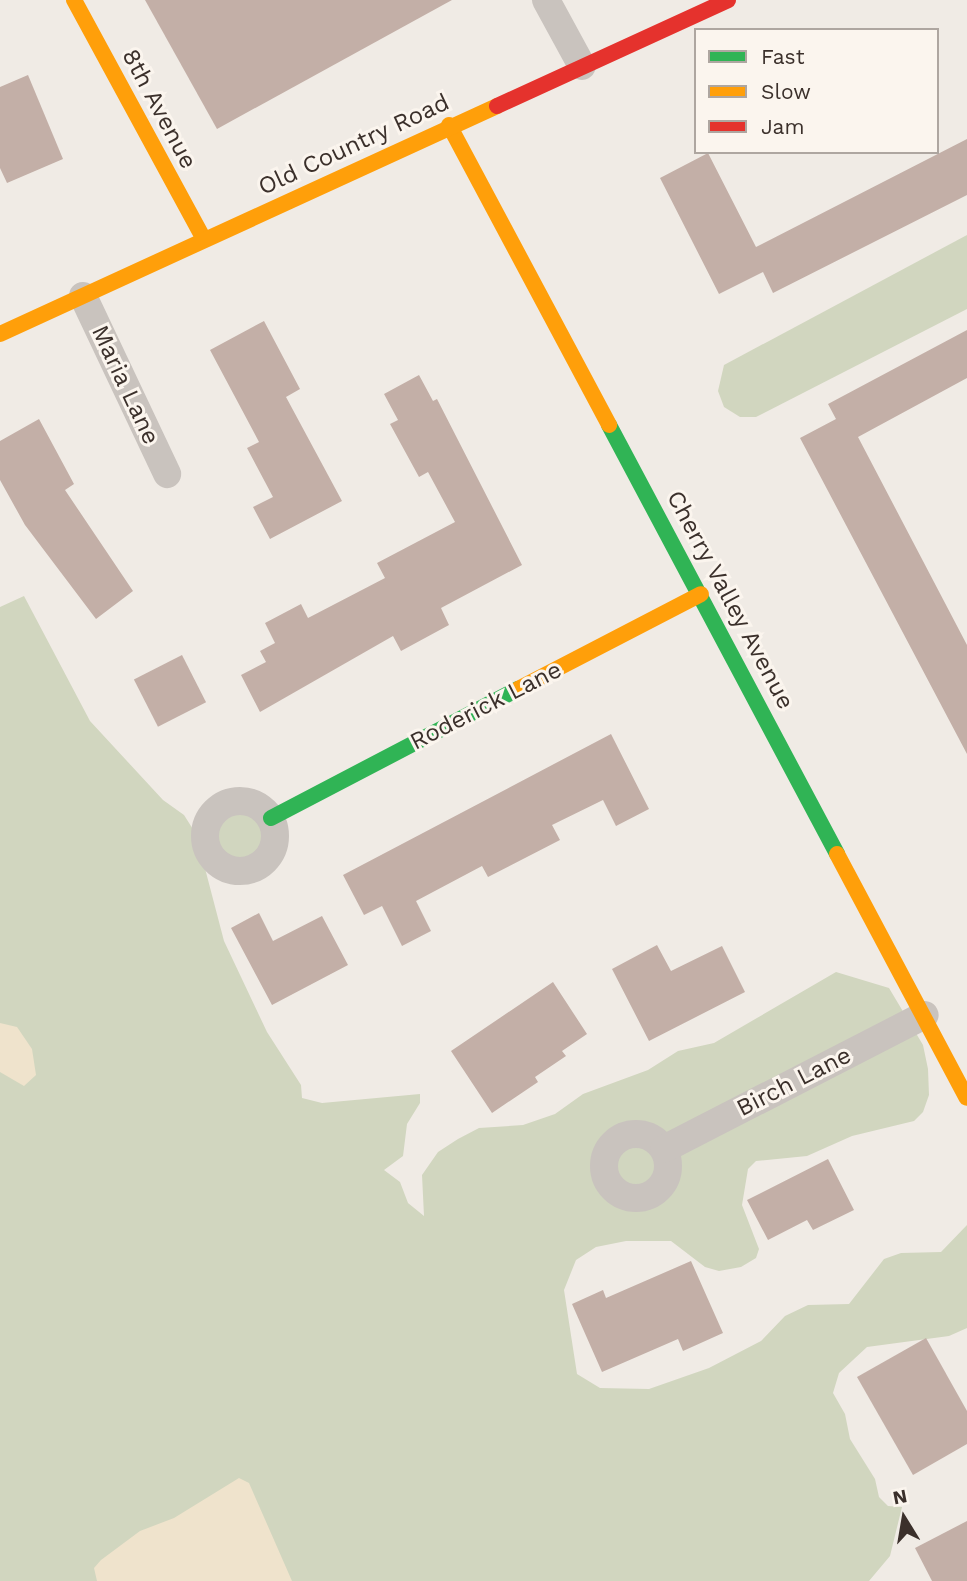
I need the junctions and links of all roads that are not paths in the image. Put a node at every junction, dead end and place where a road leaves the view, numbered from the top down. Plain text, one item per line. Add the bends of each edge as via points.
1 (74, 0) edge
2 (546, 0) edge
3 (728, 0) edge
4 (582, 66) junction
5 (449, 125) junction
6 (204, 239) junction
7 (83, 296) junction
8 (0, 334) edge
9 (167, 474) dead end
10 (701, 594) junction
11 (271, 818) dead end
12 (925, 1015) junction
13 (967, 1098) edge
14 (664, 1149) dead end

1 - 6 street, 8th Avenue
2 - 4 street
3 - 4 street, Old Country Road
4 - 5 street, Old Country Road
5 - 6 street, Old Country Road
5 - 10 street, Cherry Valley Avenue
6 - 7 street, Old Country Road
7 - 8 street, Old Country Road
7 - 9 street, Maria Lane
10 - 11 street, Roderick Lane
10 - 12 street, Cherry Valley Avenue
12 - 13 street, Cherry Valley Avenue
12 - 14 street, Birch Lane

